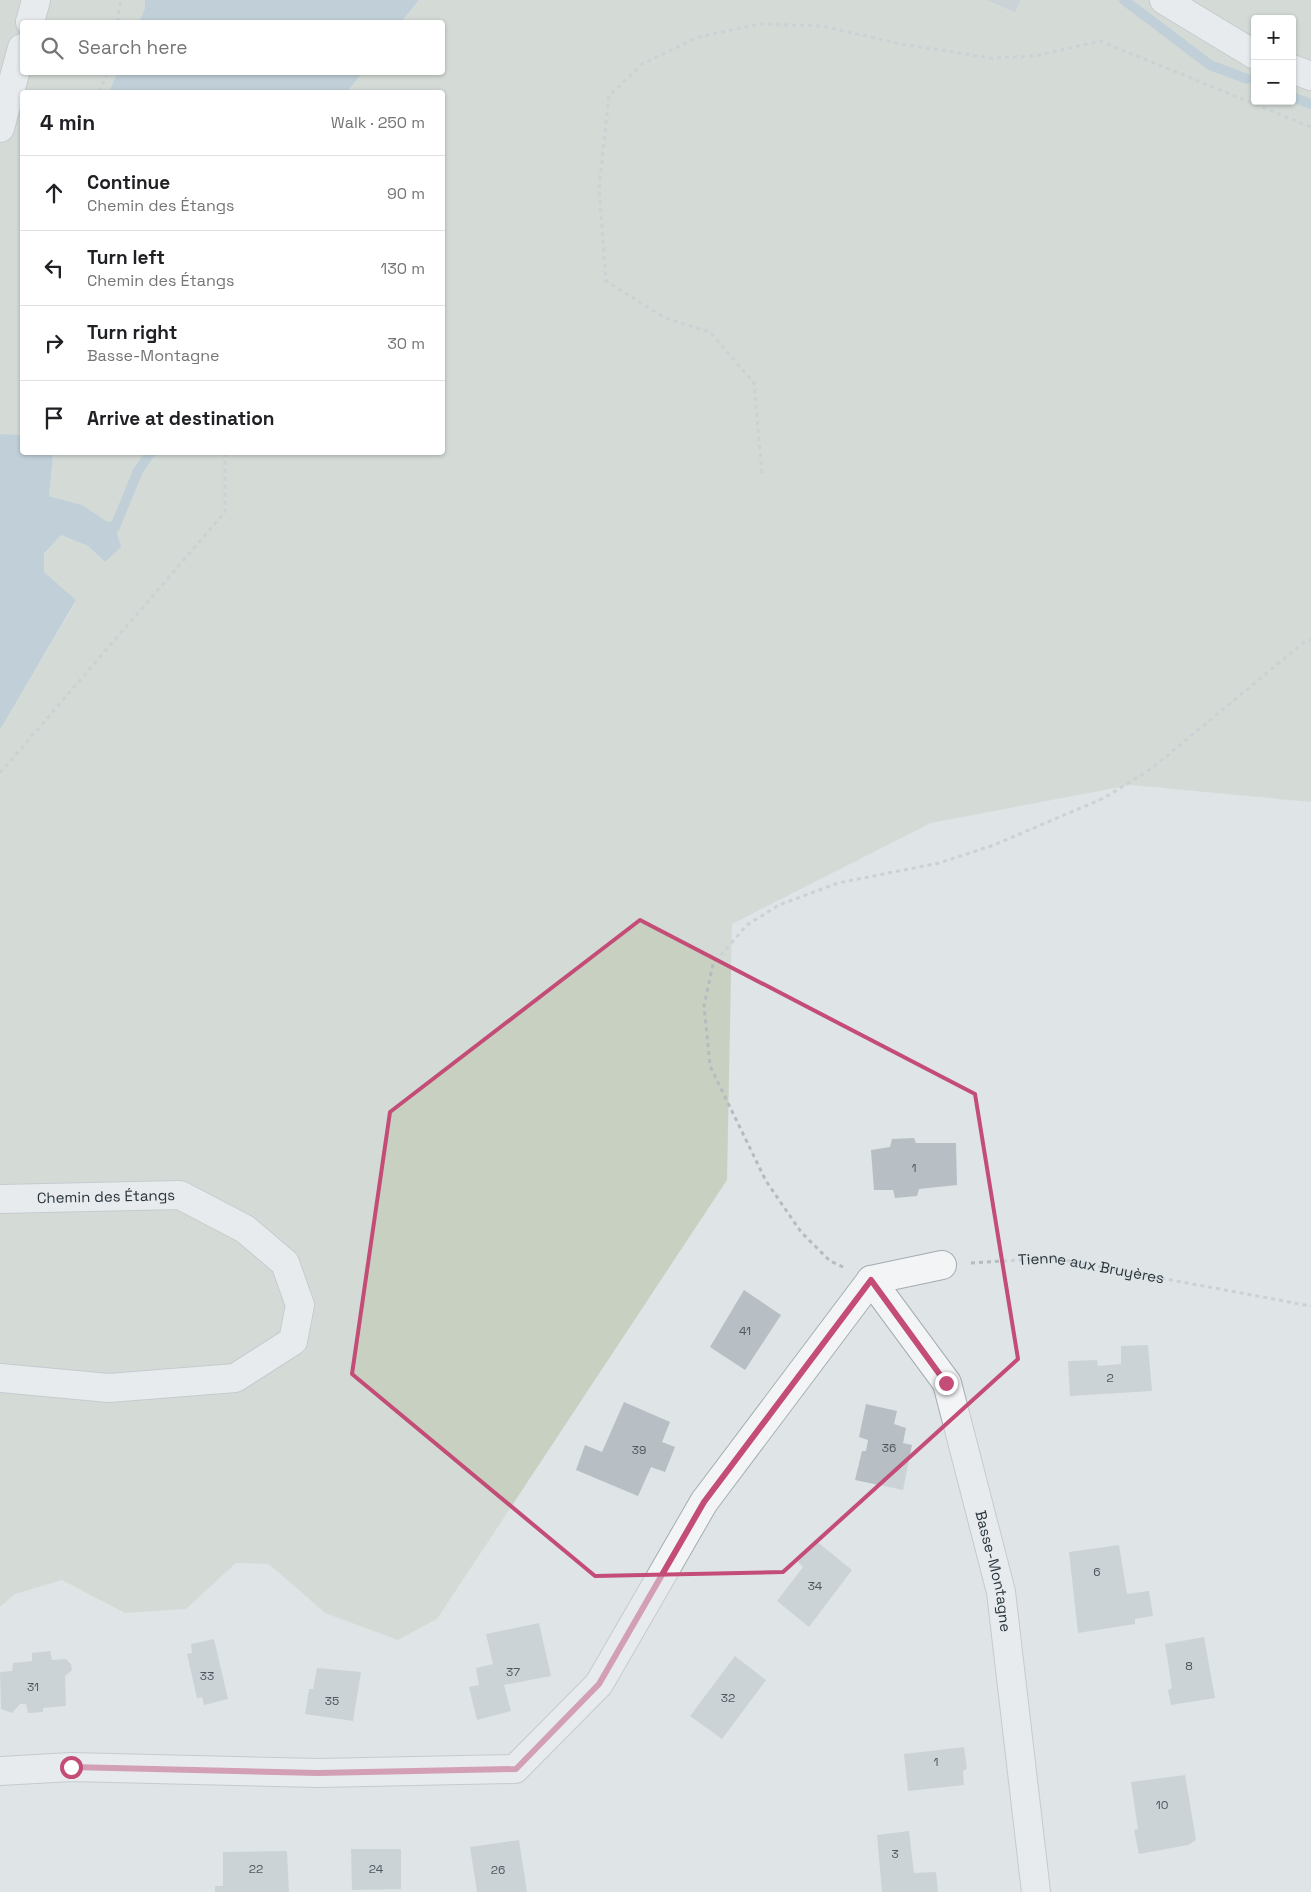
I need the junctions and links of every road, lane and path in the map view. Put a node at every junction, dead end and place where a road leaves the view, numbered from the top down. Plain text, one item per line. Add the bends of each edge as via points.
1 (36, 0) edge
2 (121, 0) edge
3 (1164, 0) edge
4 (31, 20) edge
5 (117, 20) edge
6 (1251, 53) edge
7 (20, 55) edge
8 (1296, 70) edge
9 (107, 75) edge
10 (1311, 76) edge
11 (100, 90) edge
12 (1251, 100) edge
13 (1262, 105) edge
14 (1311, 127) edge
15 (0, 128) edge
16 (225, 455) edge
17 (762, 473) dead end
18 (1311, 640) edge
19 (0, 773) edge
20 (0, 1200) edge
21 (942, 1265) joint
22 (871, 1280) junction
23 (1311, 1306) edge
24 (0, 1378) edge
25 (0, 1771) edge
26 (1036, 1892) edge

1 - 4 street
2 - 5 path
3 - 6 street
7 - 15 street
8 - 10 street
9 - 11 path
12 - 17 path via 1100,41 1035,56 991,58 902,44 822,26 760,24 698,36 642,64 609,96 599,188 606,281 665,318 710,332 754,383
13 - 14 path
16 - 19 path via 225,512
18 - 22 path via 1151,769 1104,798 994,846 939,863 838,883 778,905 747,925 714,964 704,1006 710,1066 766,1181 801,1232 830,1261
20 - 24 street, Chemin des Étangs via 180,1195 245,1229 285,1264 300,1305 293,1341 235,1378 109,1388
21 - 22 street
21 - 23 path, Tienne aux Bruyères via 1053,1258
22 - 25 street via 704,1502 599,1684 516,1769 318,1773 71,1767
22 - 26 street, Basse-Montagne via 946,1383 1001,1592

